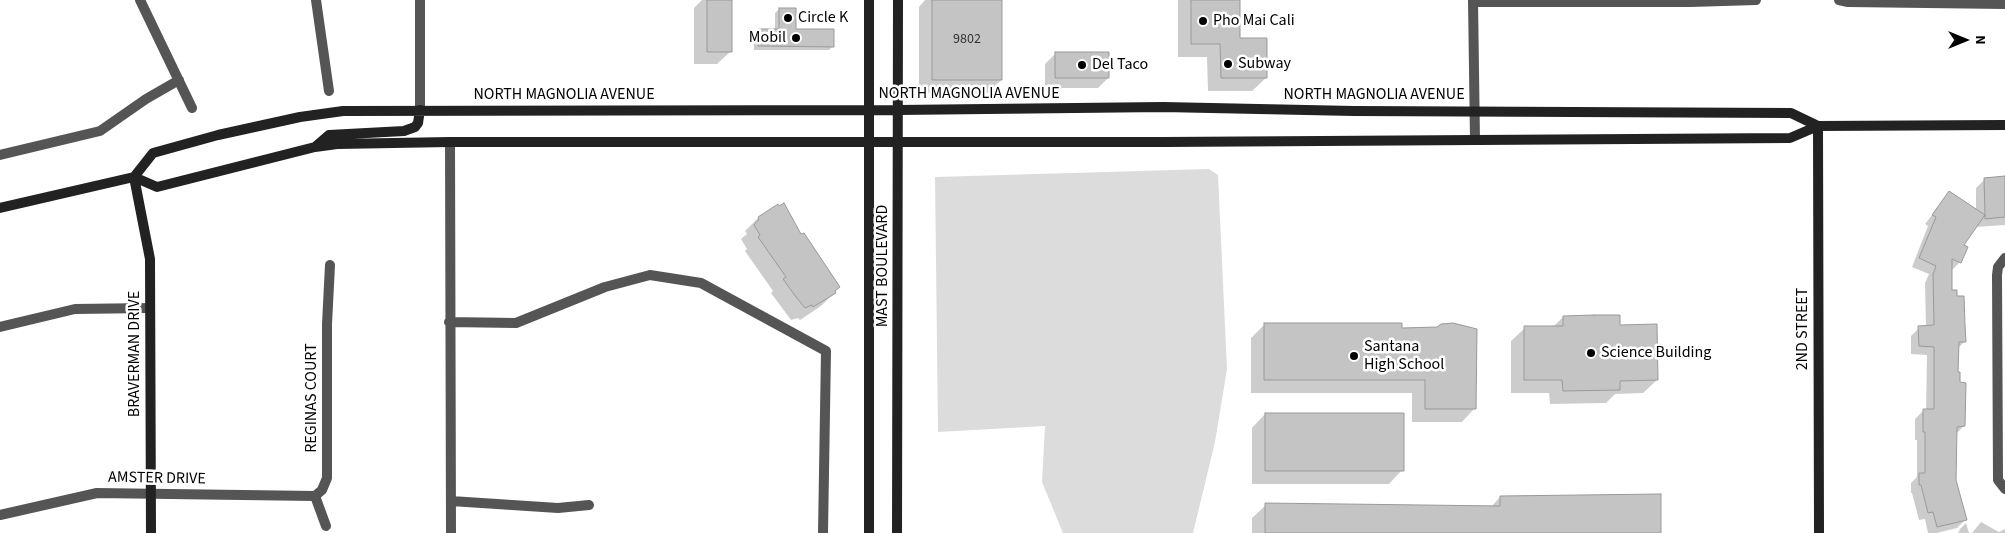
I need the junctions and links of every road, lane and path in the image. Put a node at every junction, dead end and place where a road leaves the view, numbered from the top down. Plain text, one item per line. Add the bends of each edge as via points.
1 (140, 0) edge
2 (316, 0) edge
3 (420, 0) edge
4 (869, 0) edge
5 (898, 0) edge
6 (1756, 0) edge
7 (1473, 1) edge
8 (1586, 1) edge
9 (1690, 1) edge
10 (1843, 1) edge
11 (2005, 4) edge
12 (179, 80) junction
13 (329, 91) dead end
14 (192, 108) dead end
15 (420, 110) junction
16 (868, 110) junction
17 (898, 110) junction
18 (1475, 111) junction
19 (2005, 125) edge
20 (1818, 126) junction
21 (1475, 140) junction
22 (450, 142) junction
23 (868, 142) junction
24 (899, 142) junction
25 (315, 147) junction
26 (0, 155) edge
27 (134, 177) junction
28 (0, 208) edge
29 (2005, 258) edge
30 (330, 265) dead end
31 (150, 308) junction
32 (449, 322) junction
33 (0, 327) edge
34 (2005, 489) edge
35 (151, 494) junction
36 (315, 496) junction
37 (451, 501) junction
38 (589, 505) dead end
39 (0, 515) edge
40 (326, 526) dead end
41 (151, 533) edge
42 (451, 533) edge
43 (823, 533) edge
44 (869, 533) edge
45 (897, 533) edge
46 (1819, 533) edge

1 - 12 street
2 - 13 street
3 - 15 street
4 - 16 main road, MAST BOULEVARD
5 - 17 main road, MAST BOULEVARD
6 - 9 street
7 - 8 street
7 - 18 street
8 - 9 street
10 - 11 street
12 - 14 street
12 - 26 street via 100,131
15 - 16 main road, NORTH MAGNOLIA AVENUE
15 - 25 main road via 415,127 404,131 329,135
15 - 27 main road, NORTH MAGNOLIA AVENUE via 300,117 218,136 154,153
16 - 17 main road, NORTH MAGNOLIA AVENUE
16 - 23 main road, MAST BOULEVARD
17 - 18 main road, NORTH MAGNOLIA AVENUE via 1163,107
17 - 24 main road, MAST BOULEVARD
18 - 20 main road, NORTH MAGNOLIA AVENUE via 1791,112
18 - 21 street
19 - 20 main road, NORTH MAGNOLIA AVENUE
20 - 21 main road, NORTH MAGNOLIA AVENUE via 1790,138
20 - 46 main road, 2ND STREET
21 - 24 main road, NORTH MAGNOLIA AVENUE
22 - 23 main road, NORTH MAGNOLIA AVENUE
22 - 25 main road, NORTH MAGNOLIA AVENUE
22 - 32 street
23 - 24 main road, NORTH MAGNOLIA AVENUE
23 - 44 main road, MAST BOULEVARD
24 - 45 main road, MAST BOULEVARD
25 - 27 main road, NORTH MAGNOLIA AVENUE via 157,187
27 - 28 main road
27 - 31 main road, BRAVERMAN DRIVE via 150,259
29 - 34 street via 1997,275 1998,480
30 - 36 street, REGINAS COURT via 326,478 322,490
31 - 33 street via 75,310
31 - 35 main road, BRAVERMAN DRIVE
32 - 37 street
32 - 43 street via 516,323 605,287 650,275 701,283 826,351
35 - 36 street, AMSTER DRIVE
35 - 39 street, AMSTER DRIVE via 97,493
35 - 41 main road, BRAVERMAN DRIVE
36 - 40 street
37 - 38 street via 558,508
37 - 42 street

